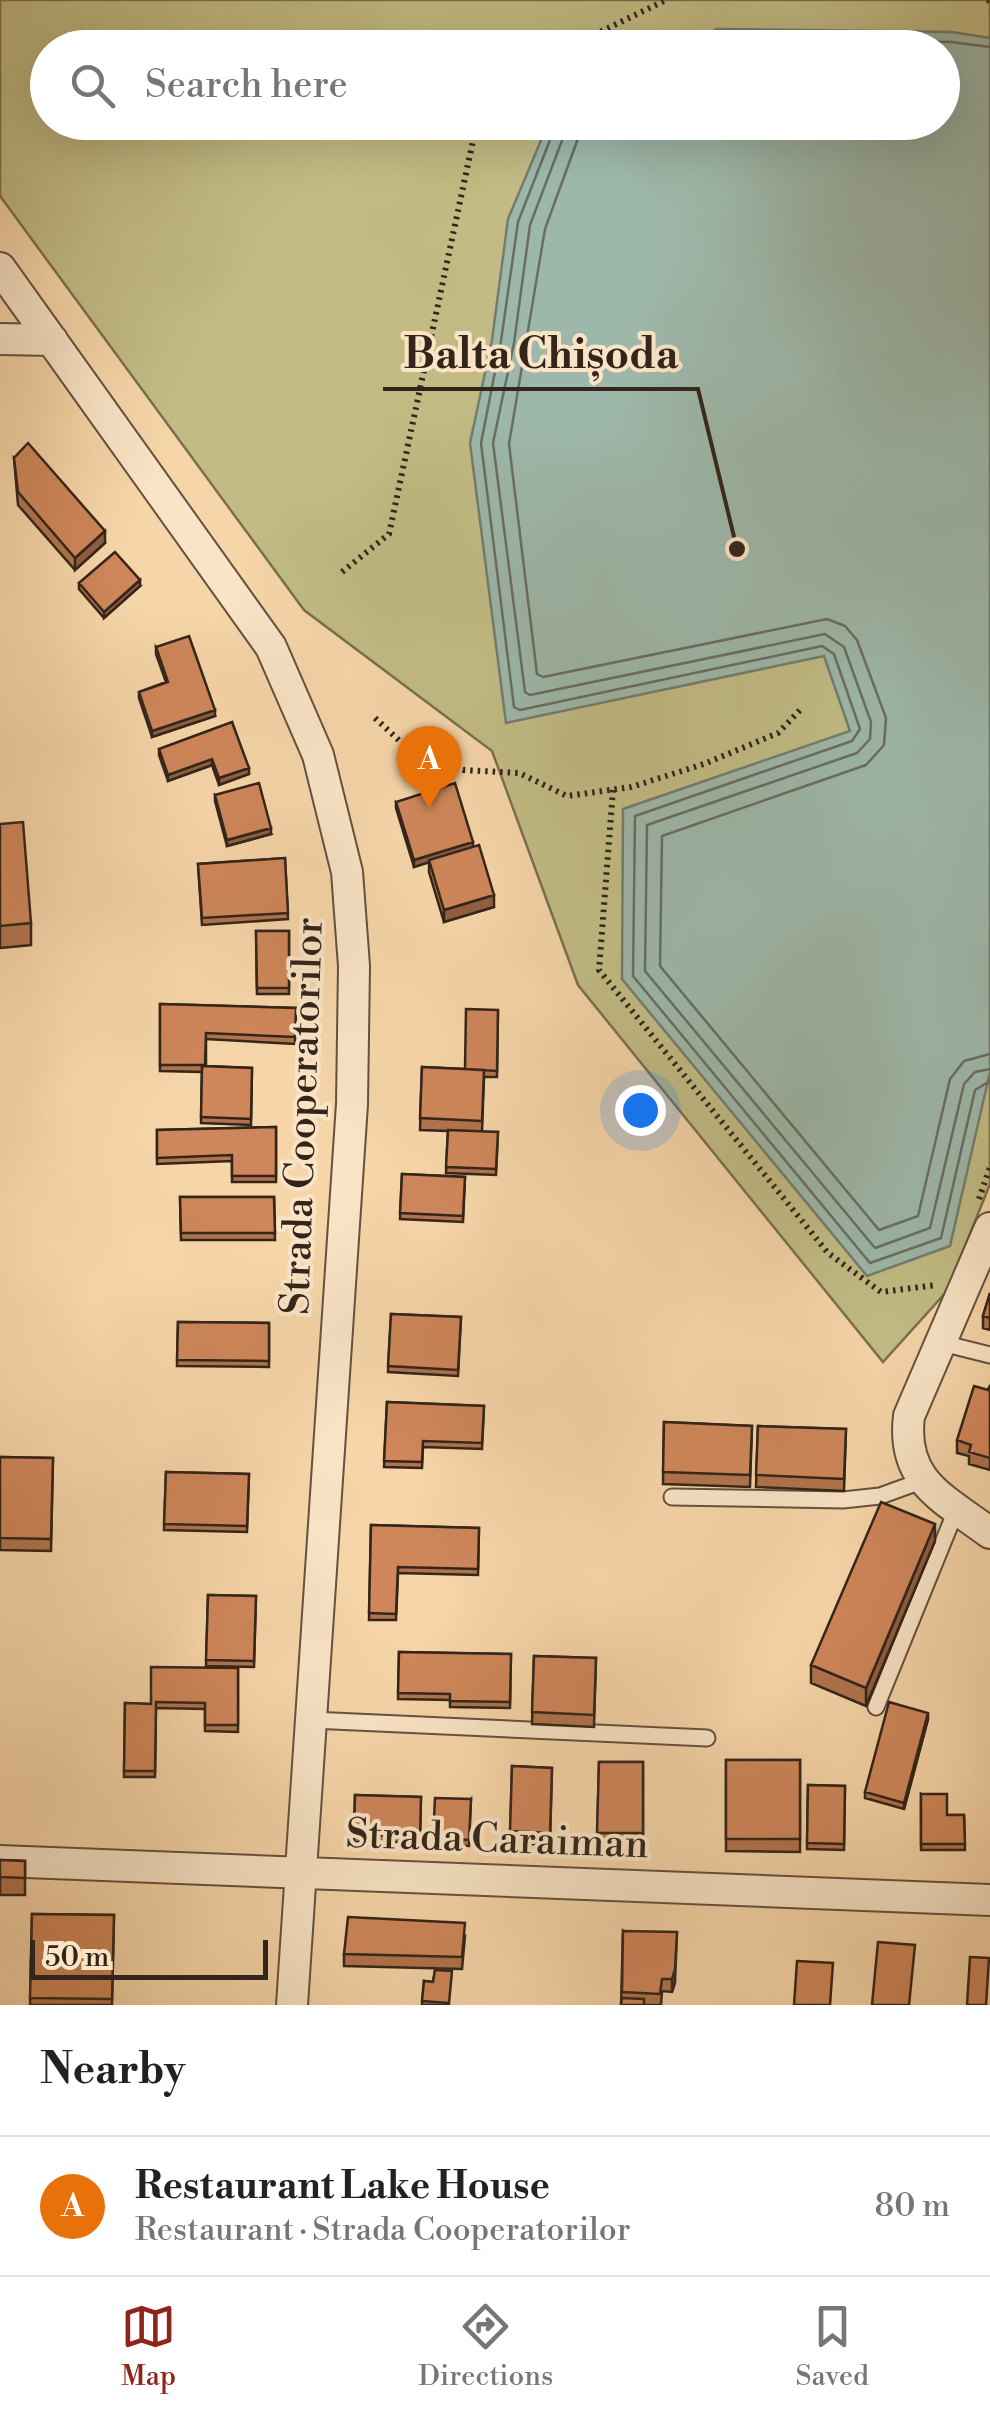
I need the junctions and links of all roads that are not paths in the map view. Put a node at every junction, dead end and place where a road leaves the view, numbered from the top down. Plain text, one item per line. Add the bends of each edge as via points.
1 (0, 268) edge
2 (0, 339) edge
3 (52, 340) junction
4 (984, 1216) edge
5 (942, 1343) junction
6 (990, 1355) edge
7 (924, 1480) junction
8 (672, 1497) dead end
9 (957, 1508) junction
10 (990, 1533) edge
11 (876, 1707) dead end
12 (310, 1720) junction
13 (707, 1738) dead end
14 (0, 1860) edge
15 (300, 1872) junction
16 (990, 1900) edge
17 (292, 2005) edge

1 - 3 street, Strada Cooperatorilor
2 - 3 street
3 - 12 street, Strada Cooperatorilor via 270,647 318,754 347,872 352,1104
4 - 5 street
5 - 6 lane
5 - 7 street via 909,1416 905,1445
7 - 8 lane via 843,1500
7 - 9 street
9 - 10 street
9 - 11 lane
12 - 13 lane
12 - 15 street, Strada Cooperatorilor
14 - 15 street, Strada Caraiman
15 - 16 street, Strada Caraiman
15 - 17 street, Strada Cooperatorilor

